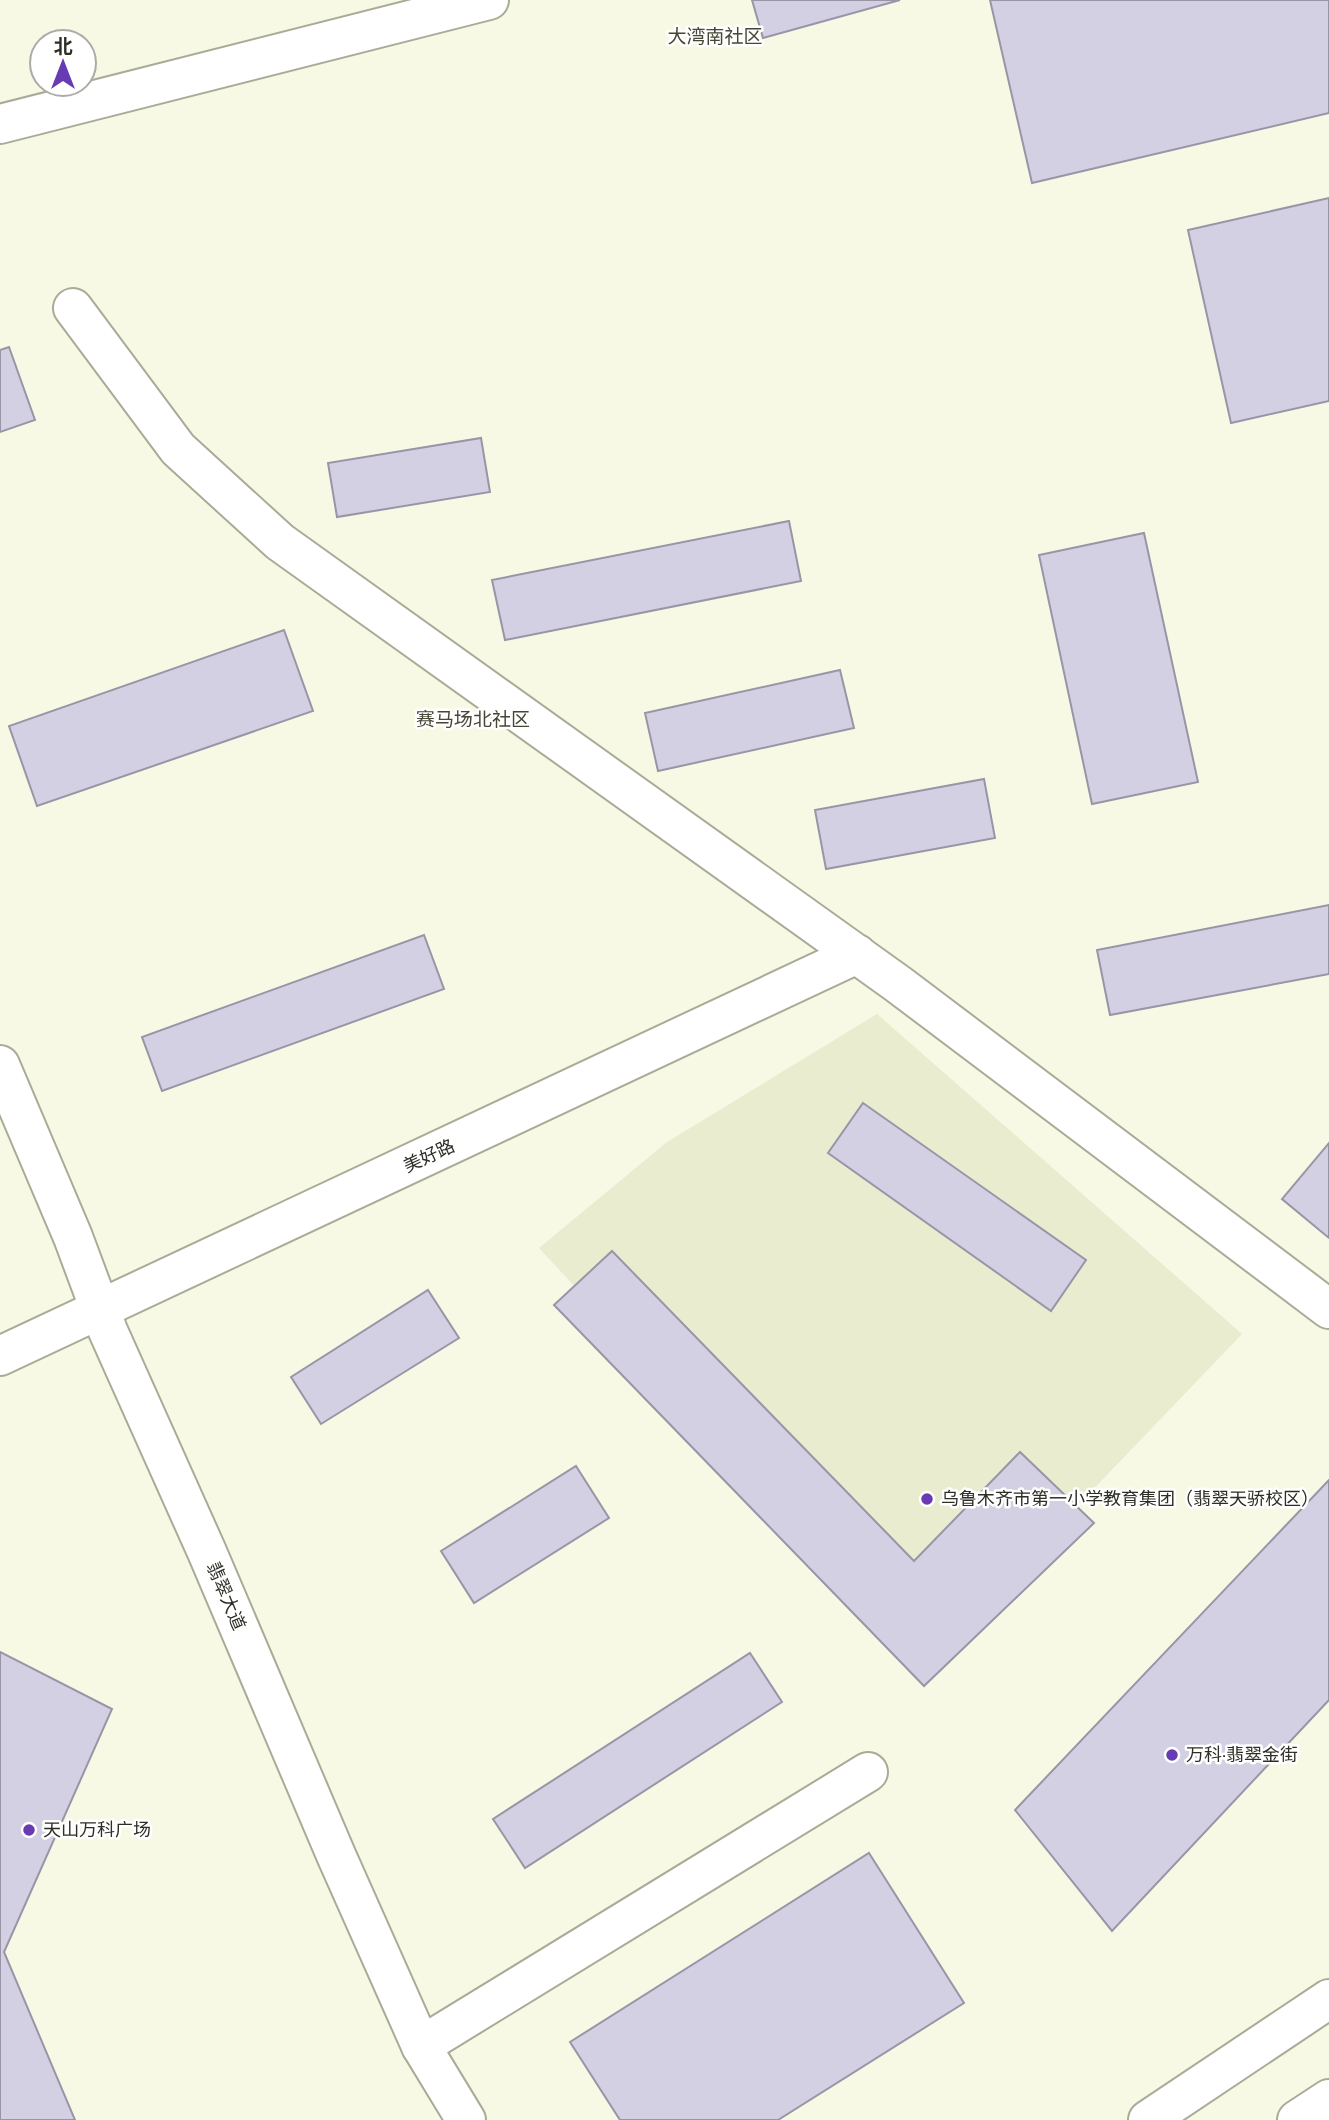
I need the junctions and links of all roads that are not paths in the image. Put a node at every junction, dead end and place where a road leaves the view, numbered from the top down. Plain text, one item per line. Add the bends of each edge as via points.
1 (489, 0) edge
2 (0, 124) edge
3 (73, 308) dead end
4 (857, 954) junction
5 (0, 1065) edge
6 (1329, 1309) edge
7 (100, 1310) junction
8 (0, 1356) edge
9 (868, 1772) dead end
10 (1329, 1999) edge
11 (421, 2046) junction
12 (1329, 2099) edge
13 (466, 2120) edge
14 (1148, 2120) edge
15 (1297, 2120) edge

1 - 2 street
3 - 4 street via 178,449 280,542
4 - 6 street
4 - 7 street, 美好路
5 - 7 street, 翡翠大道
7 - 8 street, 美好路
7 - 11 street, 翡翠大道
9 - 11 street
10 - 14 street
11 - 13 street, 翡翠大道
12 - 15 street

